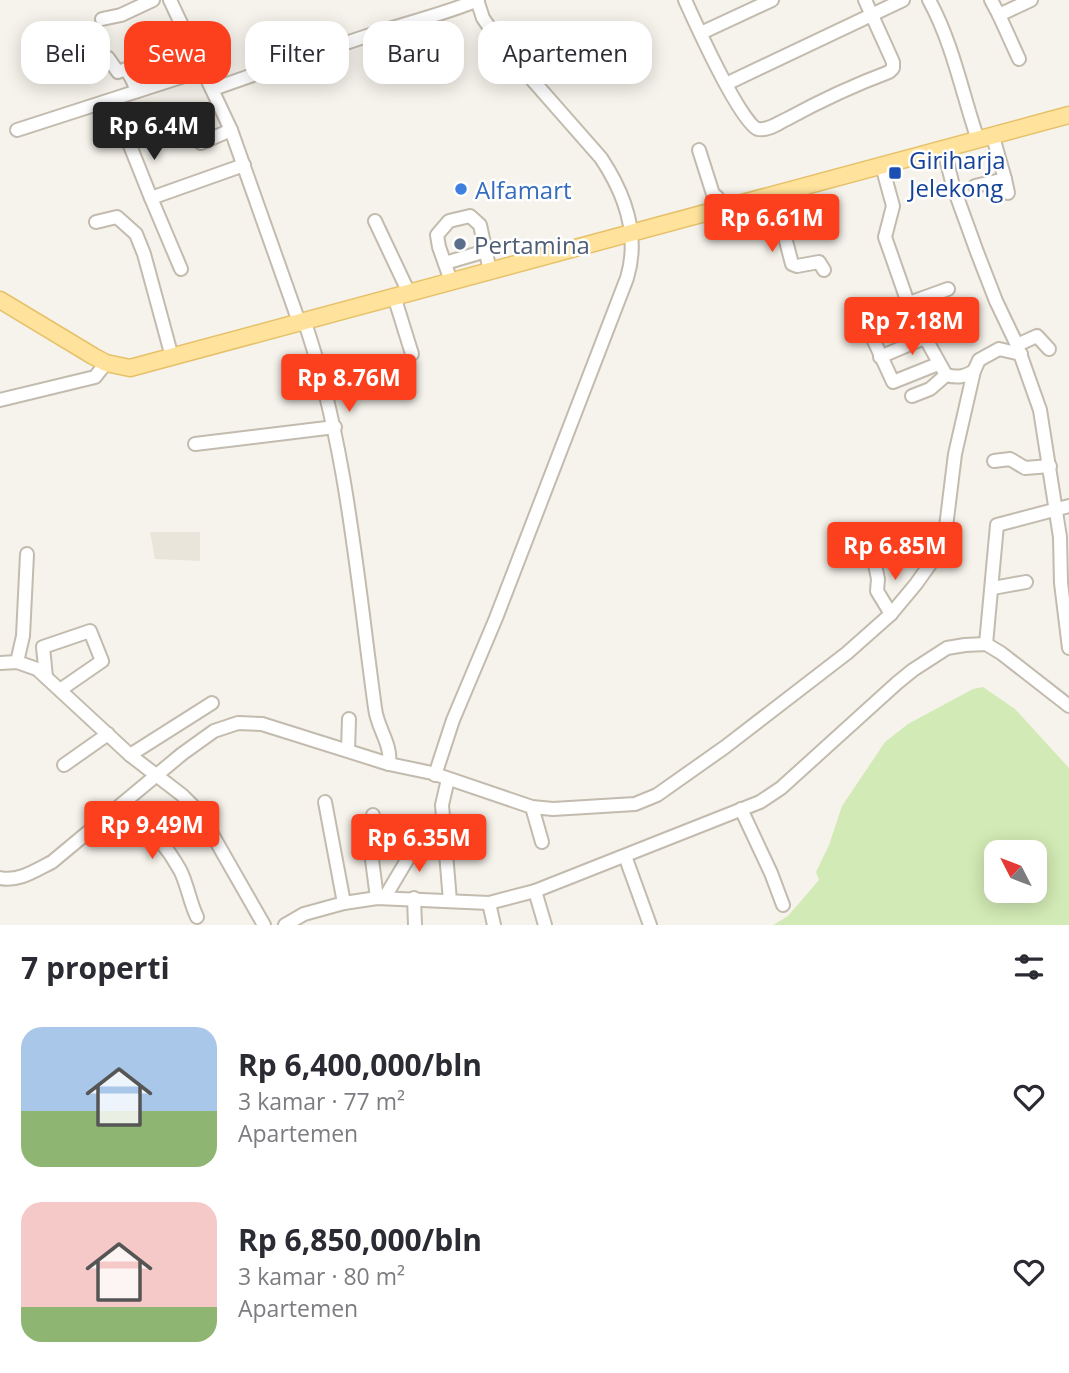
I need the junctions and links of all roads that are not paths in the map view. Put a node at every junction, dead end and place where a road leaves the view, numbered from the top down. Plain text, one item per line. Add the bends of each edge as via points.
1 (153, 0) edge
2 (170, 0) edge
3 (477, 0) edge
4 (685, 0) edge
5 (772, 0) edge
6 (865, 0) edge
7 (903, 0) edge
8 (929, 0) edge
9 (992, 0) edge
10 (1031, 0) edge
11 (872, 14) junction
12 (999, 15) junction
13 (102, 19) dead end
14 (180, 21) edge
15 (701, 33) junction
16 (1018, 59) dead end
17 (110, 62) edge
18 (124, 70) edge
19 (134, 84) edge
20 (159, 84) edge
21 (210, 84) edge
22 (726, 84) junction
23 (213, 89) junction
24 (137, 91) junction
25 (1069, 115) edge
26 (17, 130) dead end
27 (230, 130) junction
28 (127, 138) dead end
29 (985, 139) junction
30 (201, 143) dead end
31 (699, 150) dead end
32 (944, 150) junction
33 (244, 165) junction
34 (882, 166) junction
35 (1005, 179) junction
36 (975, 186) dead end
37 (1008, 193) dead end
38 (774, 195) junction
39 (151, 198) junction
40 (719, 210) junction
41 (375, 221) dead end
42 (96, 222) dead end
43 (631, 234) junction
44 (486, 251) junction
45 (445, 263) junction
46 (181, 269) dead end
47 (824, 270) dead end
48 (490, 271) junction
49 (451, 281) junction
50 (948, 289) dead end
51 (401, 294) junction
52 (0, 300) edge
53 (304, 320) junction
54 (869, 330) dead end
55 (1019, 349) junction
56 (1049, 349) dead end
57 (412, 354) dead end
58 (173, 356) junction
59 (880, 356) junction
60 (942, 370) junction
61 (100, 371) junction
62 (974, 371) junction
63 (912, 396) dead end
64 (0, 400) edge
65 (336, 425) junction
66 (195, 444) dead end
67 (994, 461) dead end
68 (1050, 466) junction
69 (1069, 506) edge
70 (1056, 512) junction
71 (1064, 536) edge
72 (894, 542) dead end
73 (27, 554) dead end
74 (1065, 581) edge
75 (1026, 582) dead end
76 (993, 588) junction
77 (1067, 601) edge
78 (891, 614) junction
79 (986, 644) junction
80 (1069, 648) edge
81 (18, 662) junction
82 (0, 663) edge
83 (46, 677) junction
84 (60, 690) junction
85 (212, 703) dead end
86 (1069, 706) edge
87 (349, 719) dead end
88 (108, 734) junction
89 (348, 750) junction
90 (130, 755) junction
91 (389, 764) junction
92 (64, 765) dead end
93 (442, 777) junction
94 (163, 780) junction
95 (325, 802) dead end
96 (532, 807) junction
97 (740, 809) junction
98 (112, 812) junction
99 (373, 815) dead end
100 (418, 834) dead end
101 (542, 842) dead end
102 (625, 856) junction
103 (0, 878) edge
104 (534, 891) junction
105 (386, 897) junction
106 (414, 898) junction
107 (450, 901) junction
108 (344, 903) junction
109 (489, 903) junction
110 (783, 905) dead end
111 (197, 917) dead end
112 (264, 925) edge
113 (285, 925) edge
114 (415, 925) edge
115 (494, 925) edge
116 (545, 925) edge
117 (650, 925) edge

1 - 13 street
2 - 14 street
3 - 23 street
3 - 43 street via 500,43 613,175
4 - 15 street
5 - 15 street
6 - 11 street
7 - 11 street
8 - 29 street via 966,104
9 - 12 street
10 - 12 street
11 - 22 street
11 - 22 street via 893,62 889,72 760,130 752,127
12 - 16 street
15 - 22 street
17 - 18 street via 116,72
19 - 24 street
20 - 24 street
21 - 23 street
23 - 27 street
24 - 26 street
25 - 29 main road
27 - 30 street
27 - 33 street
28 - 39 street
29 - 32 main road
29 - 35 street
31 - 40 street
32 - 34 main road
32 - 55 street via 977,253
33 - 39 street
33 - 53 street
34 - 38 main road
34 - 50 street via 893,206 885,237 908,303
35 - 36 street
35 - 37 street
38 - 40 main road
38 - 47 street via 792,264 817,261
39 - 46 street
40 - 43 main road
41 - 51 street
42 - 58 street via 116,216 136,234
43 - 48 main road
43 - 93 street via 632,260 626,278 453,720
44 - 45 street
44 - 45 street via 477,220 470,216 449,221 437,234
44 - 48 street
45 - 49 street
48 - 49 main road
49 - 51 main road
51 - 53 main road
51 - 57 street
52 - 61 main road
53 - 58 main road
53 - 65 street
54 - 59 street
55 - 56 street via 1037,336
55 - 62 street via 999,349 979,360
55 - 68 street via 1041,410
58 - 61 main road
59 - 60 street via 894,383
59 - 60 street via 922,339
60 - 62 street via 955,378
60 - 63 street via 930,389
61 - 64 street
62 - 78 street via 955,454 945,535 922,576
65 - 66 street
65 - 91 street via 376,716 390,751
67 - 68 street via 1008,459 1031,469
68 - 70 street
69 - 70 street
70 - 71 street
70 - 76 street via 998,525
71 - 74 street
72 - 78 street via 872,550 877,591
73 - 81 street
74 - 77 street
75 - 76 street
76 - 79 street
77 - 80 street
78 - 96 street via 817,678 657,795 635,804
79 - 86 street
79 - 97 street via 947,648 933,656 781,788
81 - 82 street
81 - 83 street
83 - 84 street
83 - 84 street via 43,647 90,631 102,661
84 - 88 street
85 - 90 street
87 - 89 street
88 - 90 street
88 - 92 street
89 - 91 street
89 - 94 street via 262,724 238,723 214,731
90 - 94 street
91 - 93 street
93 - 96 street
93 - 107 street
94 - 98 street
94 - 112 street via 197,810
95 - 108 street
96 - 101 street
97 - 102 street
97 - 110 street
98 - 103 street via 52,862 27,875
98 - 111 street via 121,821 136,817 156,834 181,873
99 - 105 street via 371,852
100 - 105 street
102 - 104 street
102 - 117 street
104 - 109 street
104 - 116 street
105 - 106 street
105 - 108 street
106 - 107 street
106 - 114 street
107 - 109 street
108 - 113 street via 304,914
109 - 115 street

